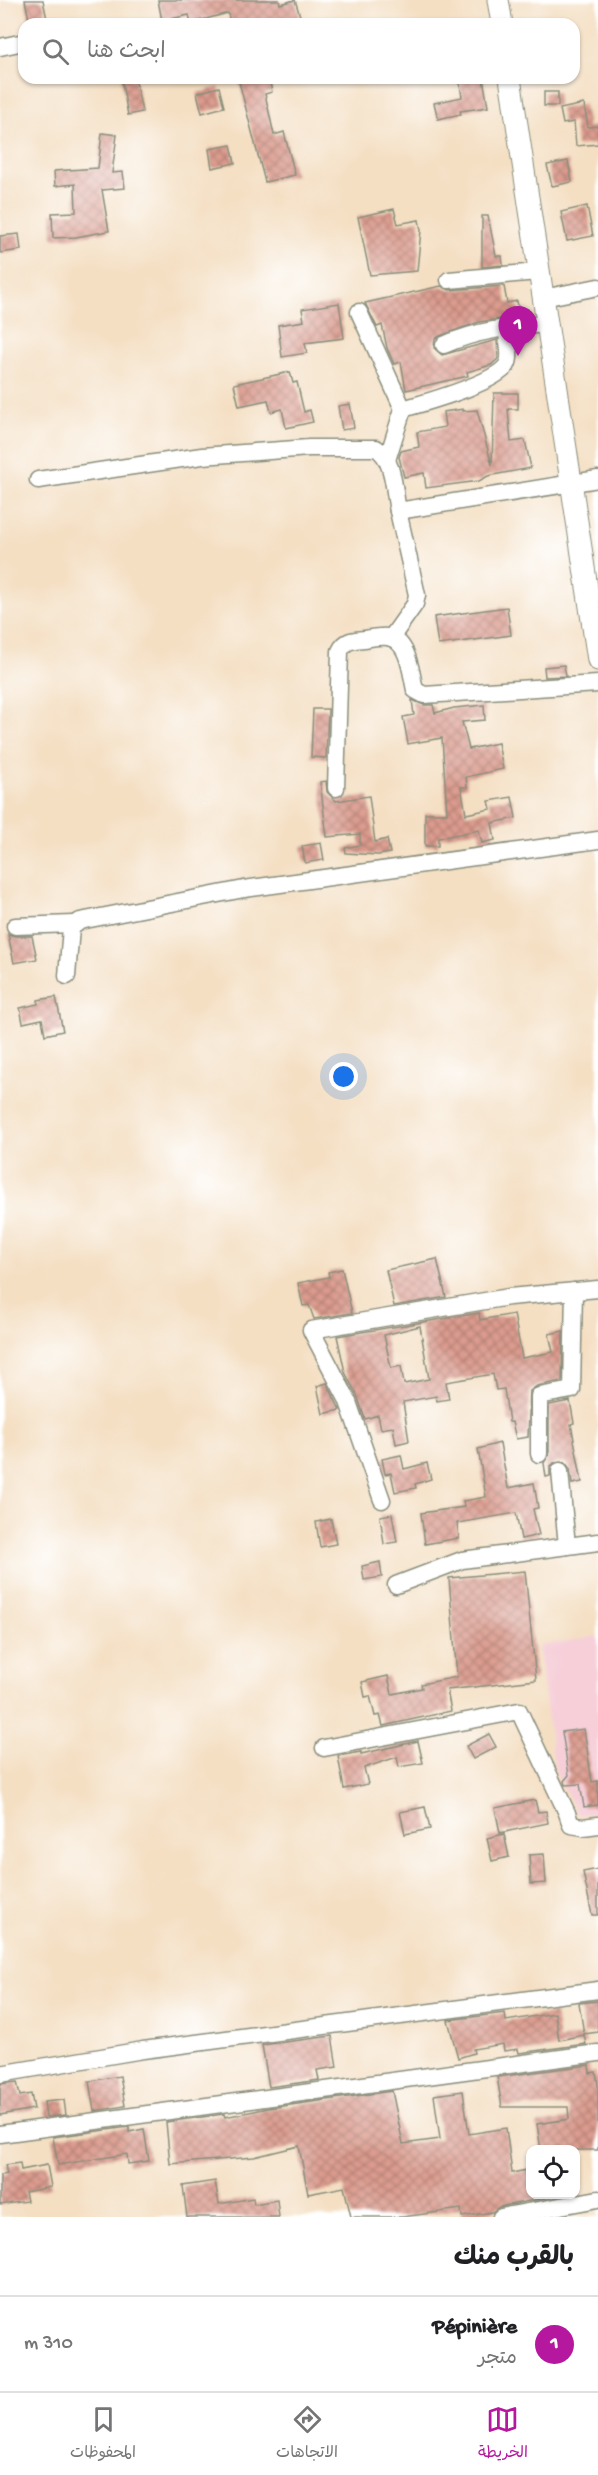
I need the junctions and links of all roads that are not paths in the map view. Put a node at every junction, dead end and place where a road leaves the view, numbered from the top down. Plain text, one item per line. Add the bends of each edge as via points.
1 (498, 0) edge
2 (501, 18) edge
3 (18, 43) edge
4 (0, 47) edge
5 (511, 84) edge
6 (538, 272) junction
7 (449, 280) dead end
8 (598, 287) edge
9 (543, 298) junction
10 (359, 312) dead end
11 (546, 324) junction
12 (506, 327) junction
13 (444, 345) dead end
14 (403, 409) junction
15 (387, 460) junction
16 (598, 479) edge
17 (38, 480) dead end
18 (571, 482) junction
19 (398, 512) junction
20 (391, 638) junction
21 (598, 660) edge
22 (598, 684) edge
23 (336, 788) dead end
24 (598, 840) edge
25 (74, 924) junction
26 (15, 926) dead end
27 (67, 976) dead end
28 (598, 1290) edge
29 (574, 1291) junction
30 (539, 1454) dead end
31 (560, 1471) dead end
32 (382, 1500) dead end
33 (598, 1542) edge
34 (567, 1546) junction
35 (396, 1585) dead end
36 (324, 1748) dead end
37 (598, 1825) edge
38 (598, 1990) edge
39 (598, 2053) edge
40 (0, 2074) edge
41 (0, 2134) edge
42 (598, 2199) edge
43 (501, 2217) edge

1 - 2 main road
3 - 4 street
5 - 6 main road
6 - 7 street
6 - 9 main road
8 - 9 street
9 - 11 main road
10 - 14 street
11 - 12 street
11 - 18 main road
12 - 13 street via 467,335
12 - 14 street via 509,359 505,367 465,389
14 - 15 street
15 - 17 street via 376,447 309,448 202,456
15 - 19 street
16 - 18 street
18 - 19 street
18 - 21 main road
19 - 20 street via 417,595
20 - 22 street via 403,648 415,690 424,695
20 - 23 street via 350,641 340,651
24 - 25 street via 244,889
25 - 26 street
25 - 27 street
28 - 29 street
29 - 30 street via 572,1390 539,1396
29 - 32 street via 509,1297 311,1330 347,1400
31 - 34 street
33 - 34 street
34 - 35 street via 462,1560
36 - 37 street via 519,1711 571,1825
38 - 40 street via 143,2050
39 - 41 street
42 - 43 street

